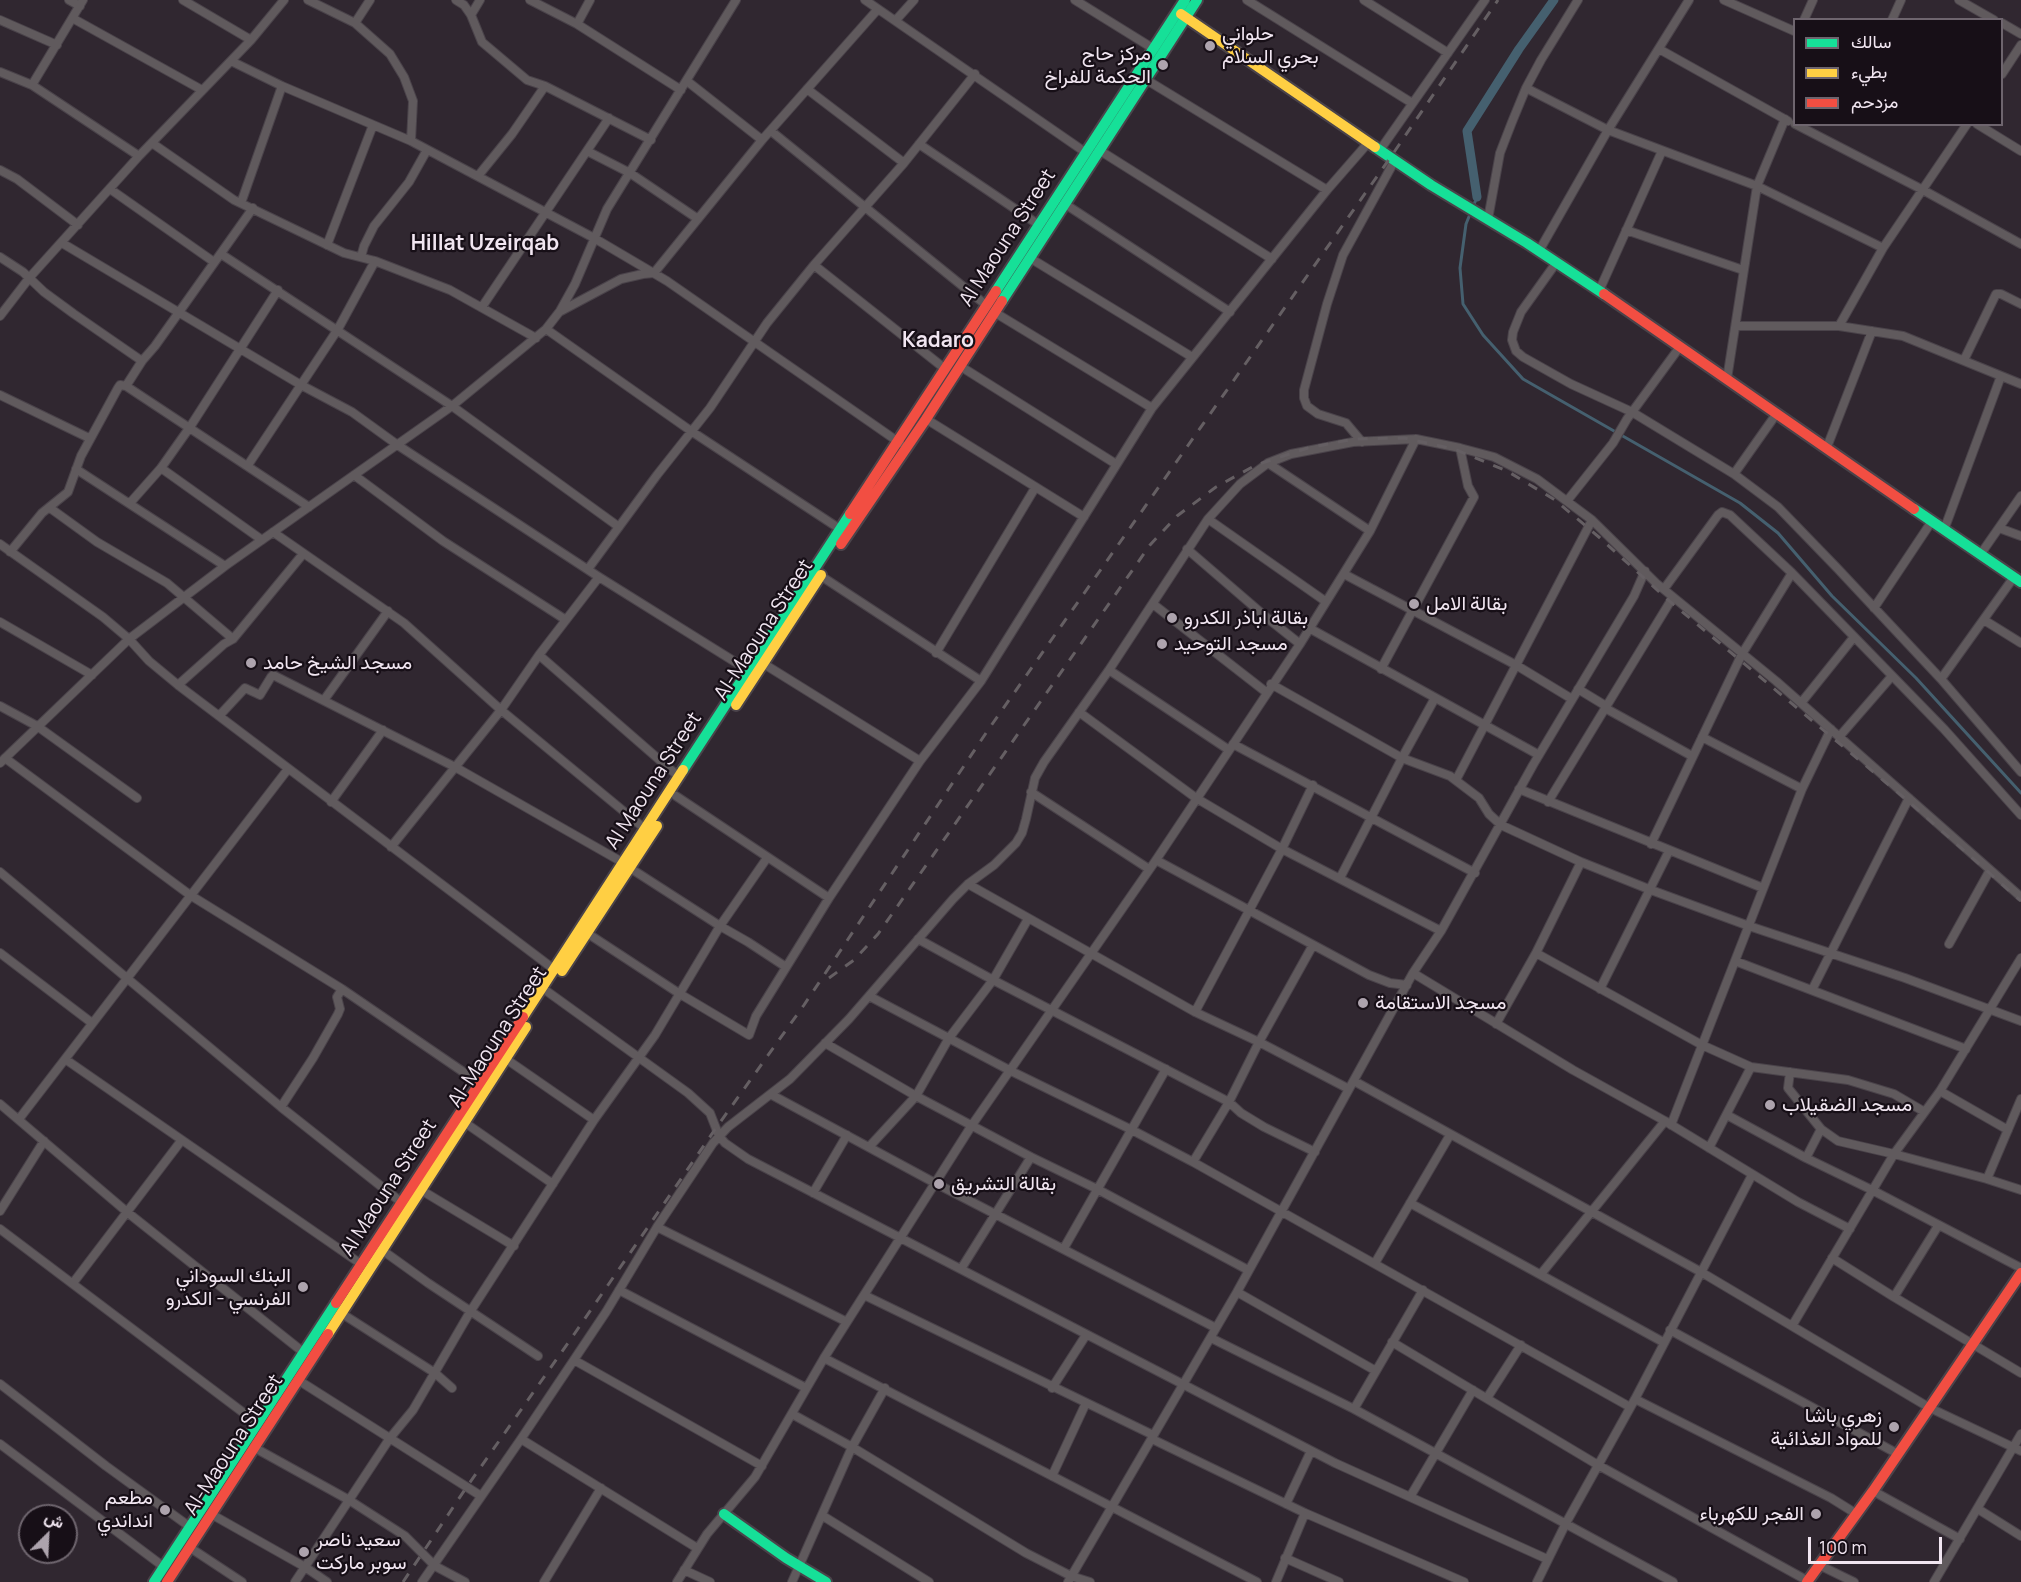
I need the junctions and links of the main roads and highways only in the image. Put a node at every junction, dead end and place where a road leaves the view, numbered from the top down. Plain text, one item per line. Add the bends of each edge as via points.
1 (1185, 0) edge
2 (1197, 0) edge
3 (1181, 14) junction
4 (1004, 287) junction
5 (990, 308) junction
6 (2018, 579) edge
7 (626, 865) junction
8 (557, 971) junction
9 (440, 1150) junction
10 (2021, 1274) edge
11 (724, 1514) road end
12 (155, 1582) edge
13 (167, 1582) edge
14 (826, 1582) edge
15 (1808, 1582) edge

1 - 3 main road, Al Maouna Street
2 - 3 main road
3 - 4 main road, Al Maouna Street via 1085,152
3 - 4 main road via 1145,79 1030,258
3 - 6 main road via 1368,143 1599,291
4 - 5 main road, Al Maouna Street
5 - 7 main road, Al-Maouna Street via 926,419
5 - 7 main road, Al Maouna Street via 896,441 644,828
7 - 8 main road, Al Maouna Street
7 - 8 main road, Al-Maouna Street via 587,933
8 - 9 main road, Al Maouna Street via 478,1082
8 - 9 main road, Al-Maouna Street via 548,992 465,1122
9 - 12 main road, Al Maouna Street via 400,1202
9 - 13 main road, Al-Maouna Street via 421,1190
10 - 15 main road
11 - 14 main road

